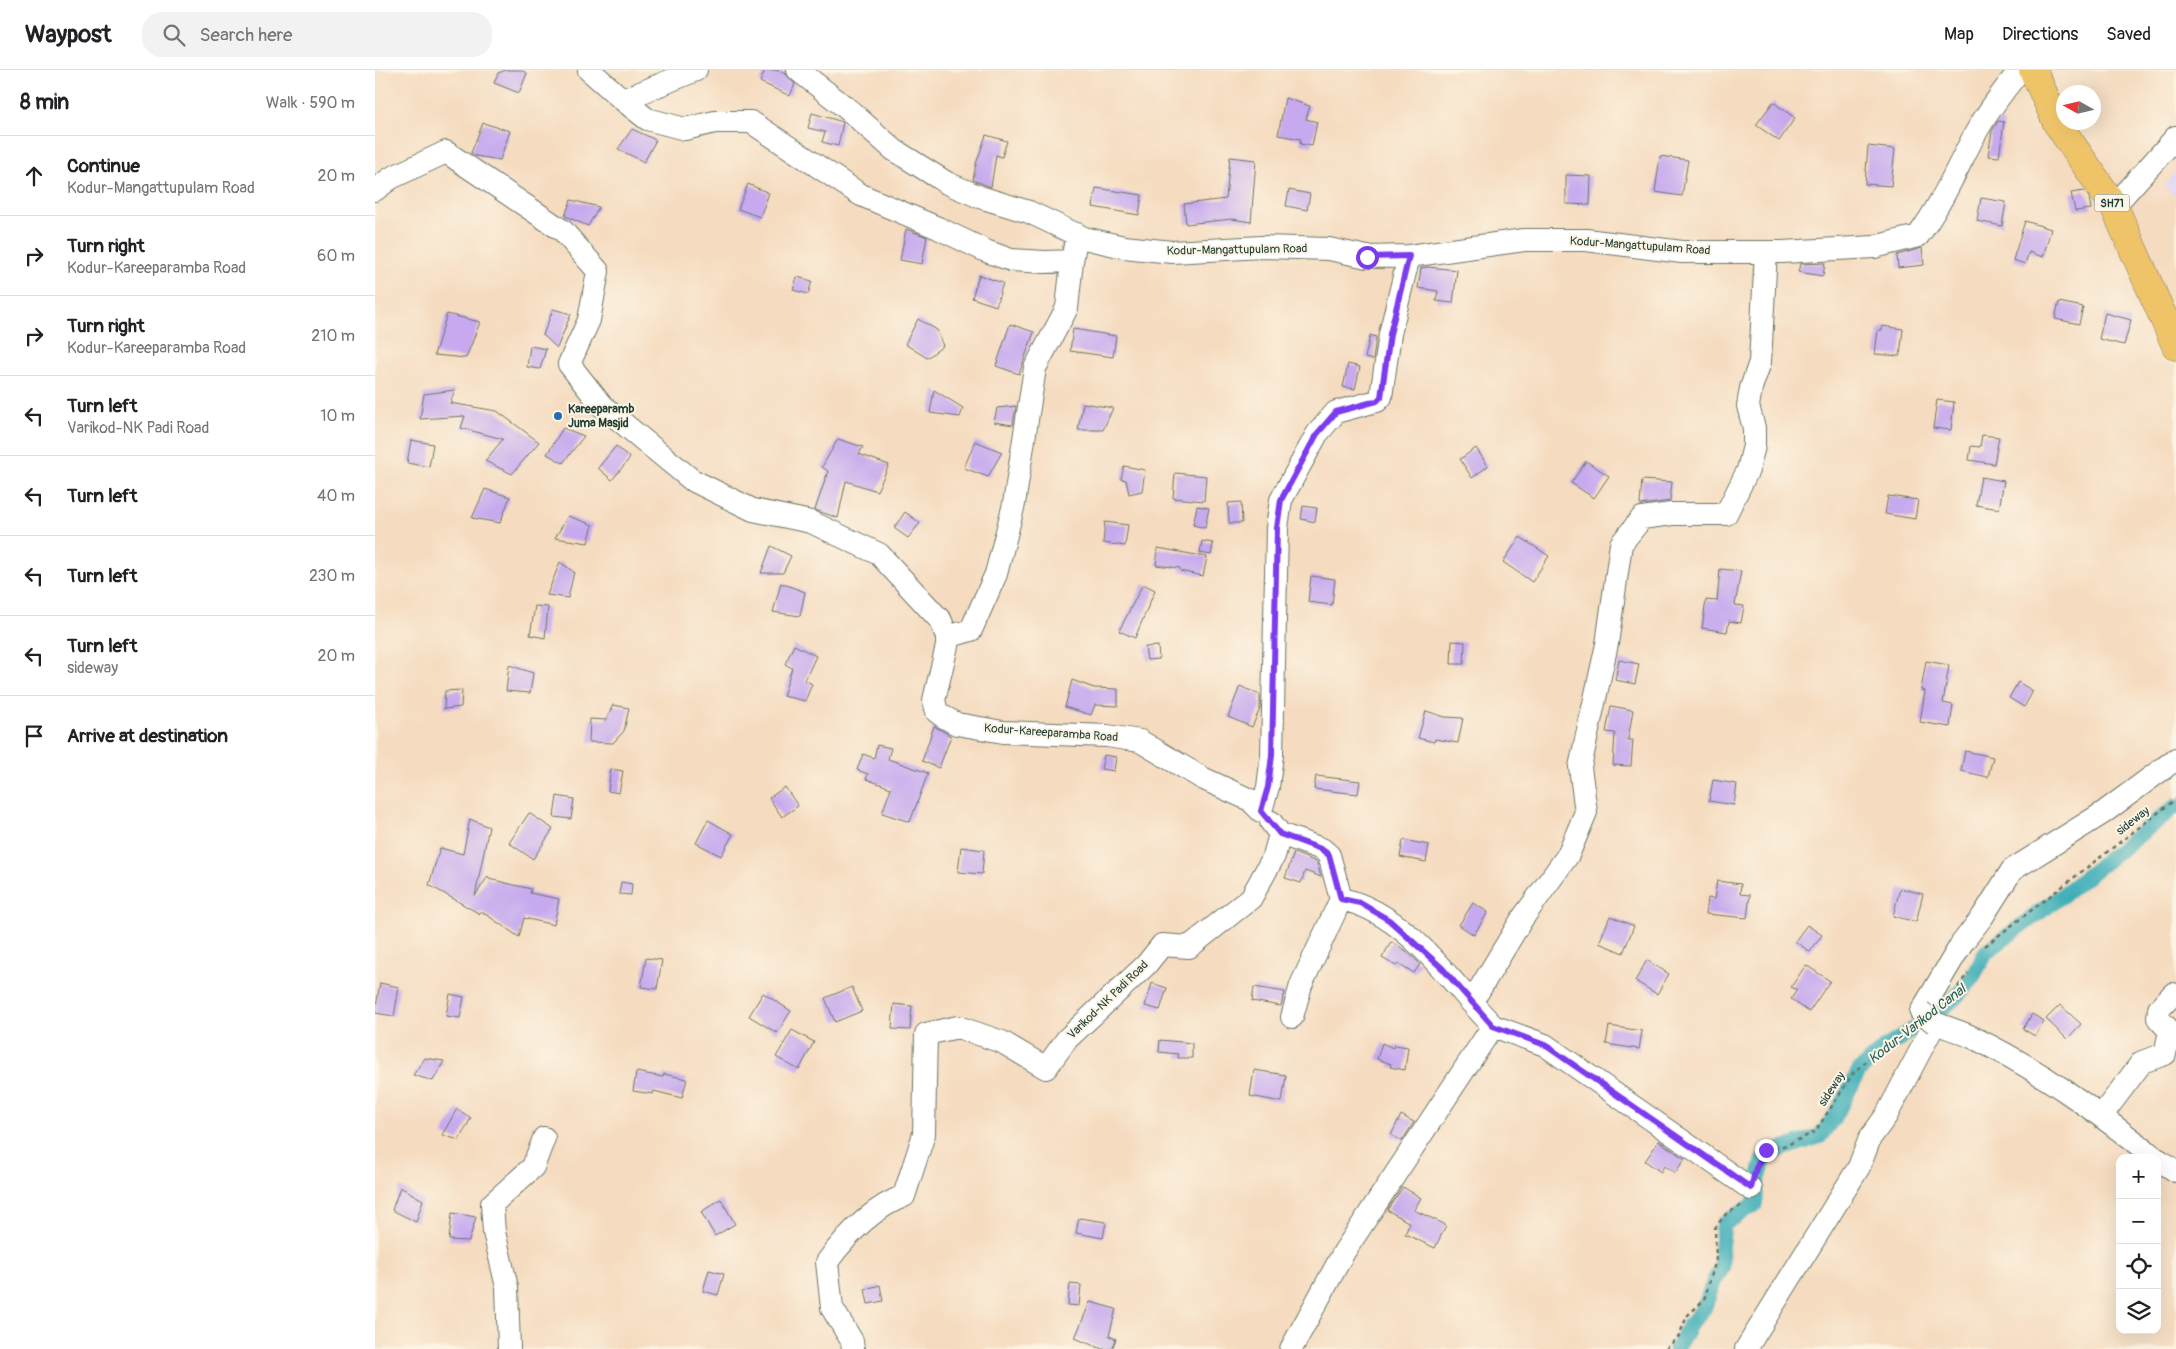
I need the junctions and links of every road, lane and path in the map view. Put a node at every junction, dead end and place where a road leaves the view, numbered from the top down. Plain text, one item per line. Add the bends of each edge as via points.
1 (589, 70) edge
2 (696, 70) edge
3 (798, 70) edge
4 (2020, 70) edge
5 (2033, 70) edge
6 (623, 100) junction
7 (2176, 137) edge
8 (375, 190) edge
9 (2114, 206) junction
10 (1077, 234) junction
11 (1765, 252) junction
12 (1409, 256) junction
13 (1072, 261) junction
14 (2176, 346) edge
15 (569, 364) junction
16 (579, 402) dead end
17 (947, 637) junction
18 (2176, 759) edge
19 (2176, 799) edge
20 (1261, 811) junction
21 (1280, 834) junction
22 (1341, 899) junction
23 (1983, 947) dead end
24 (1971, 966) dead end
25 (1956, 988) dead end
26 (2173, 994) dead end
27 (1471, 1001) junction
28 (1292, 1017) dead end
29 (1928, 1022) junction
30 (1493, 1026) junction
31 (2102, 1116) junction
32 (544, 1138) dead end
33 (2150, 1154) edge
34 (2161, 1162) edge
35 (2176, 1171) edge
36 (1751, 1188) junction
37 (509, 1349) edge
38 (853, 1349) edge
39 (1291, 1349) edge
40 (1666, 1349) edge
41 (1746, 1349) edge

1 - 6 street
2 - 6 street
3 - 10 street, Kodur-Mangattupulam Road via 893,150 947,183 1029,212
4 - 11 street, Kodur-Mangattupulam Road via 1975,134 1932,217 1918,236 1874,247
5 - 9 main road, SH71 via 2057,123
6 - 13 street via 647,119 685,129 715,122 751,122 861,195 986,251 1011,260
7 - 9 street
8 - 15 street via 391,178 446,152 563,231 598,271 589,320
9 - 14 main road, SH71
10 - 12 street, Kodur-Mangattupulam Road via 1125,246 1172,252 1262,247 1329,249 1367,257
10 - 13 street
11 - 12 street, Kodur-Mangattupulam Road via 1682,252 1586,240 1524,240
11 - 27 street via 1760,362 1749,406 1754,446 1747,470 1726,514 1672,514 1642,518 1621,544 1607,644 1579,767 1586,812 1568,855
12 - 20 street via 1390,334 1381,397 1377,401 1336,412 1317,434 1281,500 1277,528 1272,755
13 - 17 street via 1067,308 1035,368 1014,504 996,574 971,630
15 - 16 street via 576,374
15 - 17 street via 602,406 692,480 753,510 811,522 879,554 941,621
17 - 20 street, Kodur-Kareeparamba Road via 934,700 937,712 944,717 957,724 1003,732 1107,736 1140,741 1202,778 1250,800
18 - 29 street via 2097,818 2012,870 1963,943
19 - 23 path, sideway
20 - 21 street
21 - 22 street via 1329,855
21 - 38 street, Varikod-NK Padi Road via 1274,856 1251,898 1189,947 1162,944 1146,965 1067,1039 1046,1068 1002,1042 958,1026 927,1034 924,1134 904,1196 888,1202 844,1239 827,1262 831,1308
22 - 27 street via 1360,903 1389,920 1442,968
22 - 28 street via 1301,986
24 - 25 path via 1963,983
26 - 31 street via 2159,1009 2158,1018 2170,1031 2165,1054 2142,1062
27 - 30 street
29 - 31 street via 1972,1036 1999,1050
29 - 36 path, sideway via 1884,1046 1855,1072 1815,1132 1787,1145 1766,1150 1756,1168
29 - 41 street via 1886,1116 1870,1138 1859,1167
30 - 36 street via 1545,1045
30 - 39 street via 1344,1252
31 - 33 street
32 - 37 street via 533,1167 492,1204 494,1232 507,1287
34 - 35 street
36 - 40 path, sideway via 1746,1203 1726,1214 1715,1228 1716,1260 1704,1300 1687,1316 1679,1336

